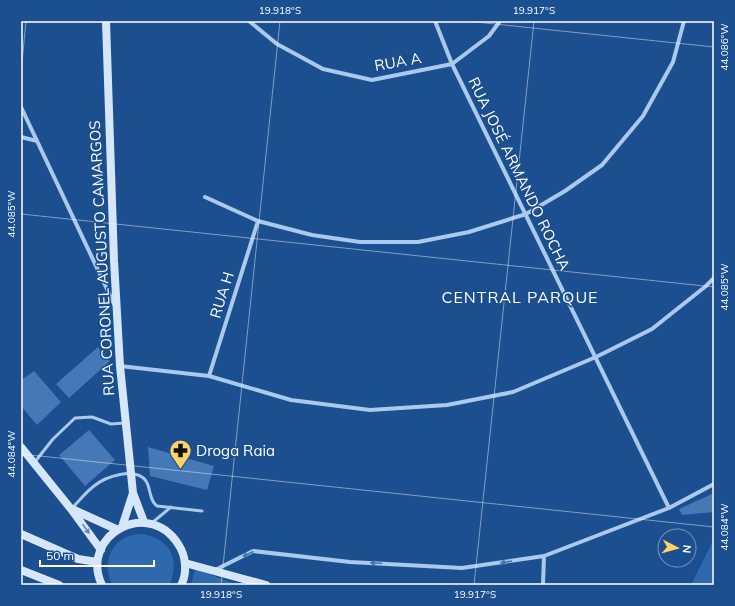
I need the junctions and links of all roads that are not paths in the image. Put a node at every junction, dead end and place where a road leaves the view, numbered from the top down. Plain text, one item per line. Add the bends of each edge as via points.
1 (106, 21) edge
2 (249, 21) edge
3 (435, 21) edge
4 (500, 21) edge
5 (684, 21) edge
6 (452, 64) junction
7 (21, 107) edge
8 (21, 137) edge
9 (37, 141) junction
10 (205, 197) dead end
11 (526, 214) junction
12 (258, 220) junction
13 (714, 278) edge
14 (116, 308) junction
15 (596, 357) junction
16 (120, 366) junction
17 (209, 376) junction
18 (125, 423) junction
19 (21, 447) edge
20 (34, 463) junction
21 (130, 472) junction
22 (714, 484) edge
23 (133, 493) junction
24 (171, 508) junction
25 (669, 508) junction
26 (71, 509) junction
27 (202, 511) dead end
28 (148, 523) junction
29 (119, 528) junction
30 (21, 534) edge
31 (101, 550) junction
32 (544, 556) junction
33 (97, 562) junction
34 (185, 563) junction
35 (21, 570) edge
36 (213, 571) junction
37 (59, 585) edge
38 (102, 585) edge
39 (181, 585) edge
40 (266, 585) edge
41 (543, 585) edge

1 - 14 main road, RUA CORONEL AUGUSTO CAMARGOS
2 - 6 street, RUA A via 277,44 323,69 372,80
3 - 6 street, RUA JOSÉ ARMANDO ROCHA
4 - 6 street, RUA A via 489,36
5 - 11 street via 673,62 643,116 602,165
6 - 11 street, RUA JOSÉ ARMANDO ROCHA
7 - 9 street
8 - 9 street
9 - 14 street
10 - 12 street
11 - 12 street via 469,232 418,242 360,242 312,235
11 - 15 street, RUA JOSÉ ARMANDO ROCHA
12 - 17 street, RUA H
13 - 15 street via 652,329
14 - 16 main road, RUA CORONEL AUGUSTO CAMARGOS
15 - 17 street via 514,392 447,405 370,410 291,400
15 - 25 street, RUA JOSÉ ARMANDO ROCHA
16 - 17 street
16 - 18 main road, RUA CORONEL AUGUSTO CAMARGOS
18 - 20 lane via 111,424 92,417 76,418
18 - 21 main road, RUA CORONEL AUGUSTO CAMARGOS
19 - 20 main road
20 - 26 main road
21 - 23 main road, RUA CORONEL AUGUSTO CAMARGOS
21 - 24 lane via 146,481 154,504
21 - 26 lane via 105,478
22 - 25 street
23 - 28 main road, RUA CORONEL AUGUSTO CAMARGOS
23 - 29 main road, RUA CORONEL AUGUSTO CAMARGOS
24 - 27 lane
24 - 28 lane
25 - 32 street
26 - 29 main road
26 -> 31 main road
28 - 29 main road via 133,523
28 - 34 main road via 165,530 176,540
29 - 31 main road, RUA CORONEL AUGUSTO CAMARGOS via 110,535
30 - 33 main road via 78,559
31 - 33 main road, RUA CORONEL AUGUSTO CAMARGOS
32 -> 36 street via 462,568 350,562 253,551
32 - 41 street
33 - 38 main road via 98,577
34 - 36 main road
34 - 39 main road
35 - 37 main road
36 - 40 main road

